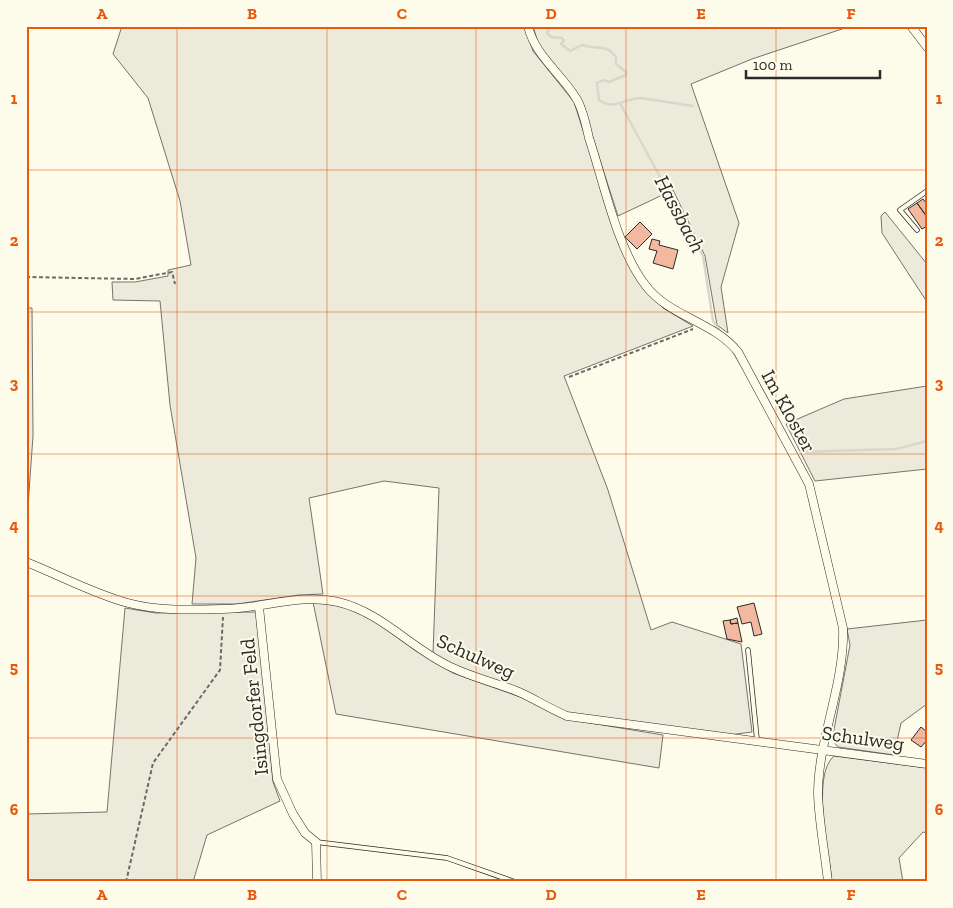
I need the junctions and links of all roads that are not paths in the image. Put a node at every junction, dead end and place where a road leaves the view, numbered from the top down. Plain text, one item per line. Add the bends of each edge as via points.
1 (528, 26) edge
2 (911, 26) edge
3 (927, 47) edge
4 (927, 191) edge
5 (917, 230) dead end
6 (26, 562) edge
7 (259, 607) junction
8 (748, 650) dead end
9 (757, 740) junction
10 (824, 750) junction
11 (927, 764) edge
12 (316, 842) junction
13 (317, 882) edge
14 (515, 882) edge
15 (828, 882) edge

1 - 10 street, Im Kloster via 537,48 577,99 622,240 636,270 664,304 700,322 729,341 738,352 809,484 843,628 844,650
2 - 3 street
4 - 5 lane via 900,210
6 - 7 street, Schulweg via 127,603 156,609
7 - 9 street, Schulweg via 306,597 358,608 378,618 444,664 520,693 567,716
7 - 12 street, Isingdorfer Feld via 277,779 293,814 305,833
8 - 9 lane
9 - 10 street, Schulweg
10 - 11 street, Schulweg
10 - 15 street, Im Kloster via 818,794
12 - 13 street
12 - 14 lane via 447,858

